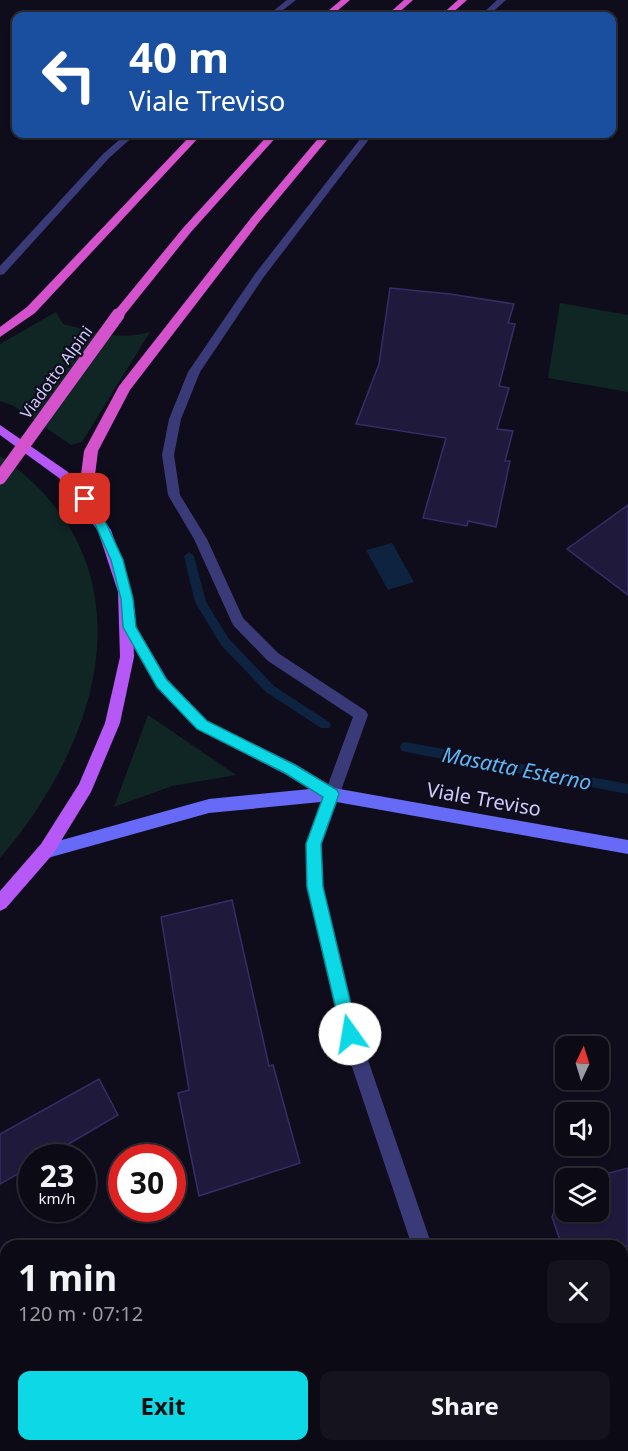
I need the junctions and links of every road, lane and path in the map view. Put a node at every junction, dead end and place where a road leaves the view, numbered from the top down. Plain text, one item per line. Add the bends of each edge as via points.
1 (292, 0) edge
2 (346, 0) edge
3 (409, 0) edge
4 (463, 0) edge
5 (502, 0) edge
6 (276, 12) edge
7 (331, 12) edge
8 (395, 12) edge
9 (449, 12) edge
10 (488, 12) edge
11 (126, 138) edge
12 (193, 138) edge
13 (270, 138) edge
14 (324, 138) edge
15 (365, 138) edge
16 (0, 272) edge
17 (0, 333) edge
18 (0, 429) edge
19 (0, 478) edge
20 (85, 499) junction
21 (129, 627) junction
22 (332, 794) junction
23 (628, 847) edge
24 (44, 852) junction
25 (0, 903) edge
26 (420, 1240) edge

1 - 6 street
2 - 7 highway
3 - 8 highway
4 - 9 highway
5 - 10 street
11 - 16 street via 105,156
12 - 17 highway via 32,310
13 - 19 highway, Viadotto Alpini, bridge via 187,230 118,315
14 - 20 highway via 124,389 91,451
15 - 22 street via 259,276 194,372 175,420 168,455 174,495 200,539 238,621 273,657 361,715
18 - 20 main road via 48,461
20 - 21 main road via 117,560
21 - 22 main road, Viale Treviso via 162,683 202,725
21 - 24 main road via 126,678 110,735 88,786
22 - 23 main road, Viale Treviso
22 - 24 main road, Viale Treviso via 209,806
22 - 26 street via 314,844 315,887 350,1034
24 - 25 main road

